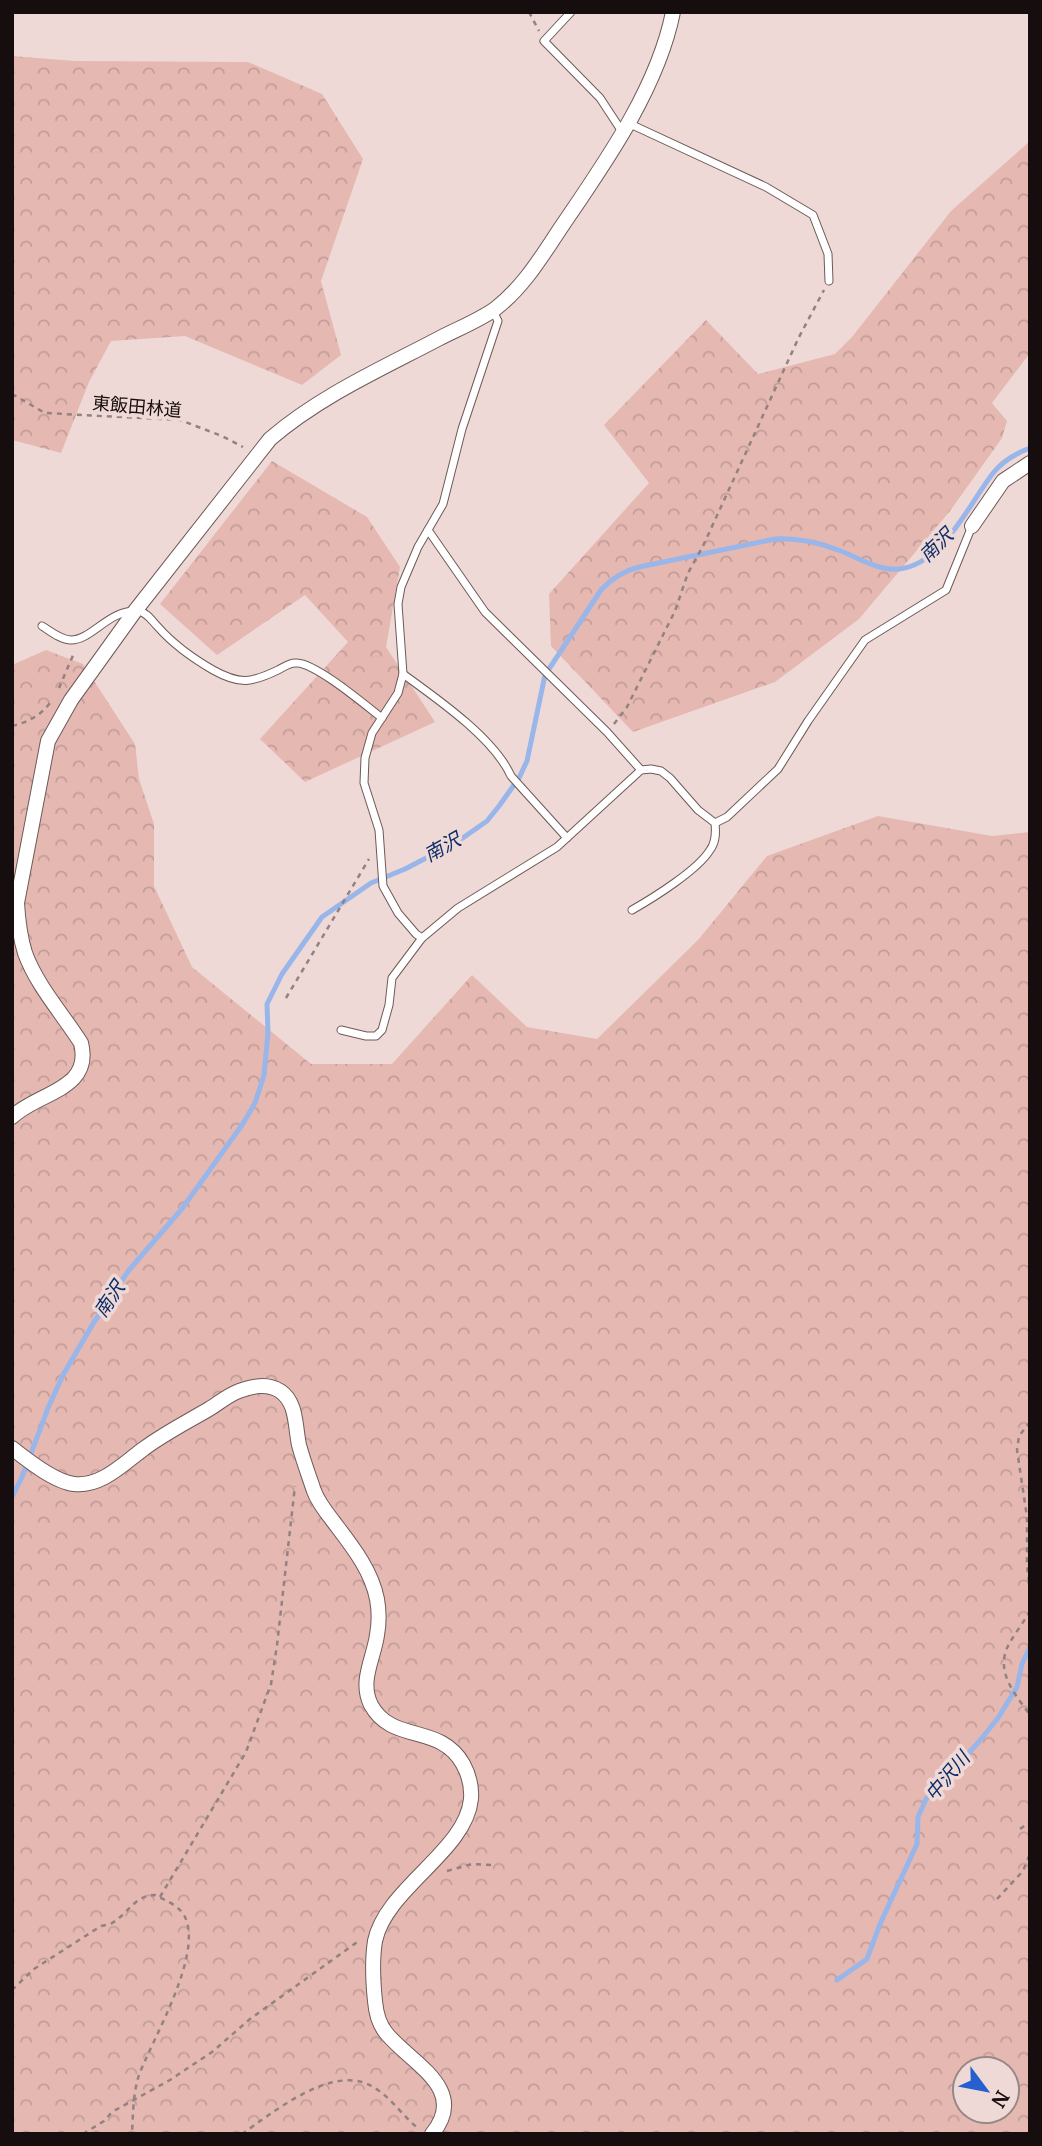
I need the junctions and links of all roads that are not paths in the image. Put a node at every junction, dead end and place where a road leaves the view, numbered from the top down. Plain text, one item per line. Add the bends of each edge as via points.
1 (570, 12) edge
2 (673, 12) edge
3 (625, 128) junction
4 (829, 281) road end
5 (493, 310) junction
6 (1030, 463) edge
7 (972, 526) joint
8 (428, 530) junction
9 (135, 611) junction
10 (42, 626) dead end
11 (402, 674) junction
12 (382, 718) junction
13 (641, 770) junction
14 (715, 823) junction
15 (567, 838) junction
16 (632, 911) dead end
17 (422, 938) junction
18 (341, 1030) dead end
19 (12, 1117) edge
20 (12, 1448) edge
21 (432, 2134) edge

1 - 3 lane via 544,41
2 - 3 street via 668,39
3 - 4 lane via 766,187 813,215 828,254
3 - 5 street via 532,271
5 - 8 lane via 498,321 443,504
5 - 9 street via 344,388 270,439
6 - 7 street via 1003,481
7 - 14 lane via 946,590 865,640 778,769
8 - 11 lane via 401,587
8 - 13 lane via 485,612
9 - 10 lane via 120,613 70,640
9 - 12 lane via 145,612 188,653 231,678 257,680 293,662 303,663
9 - 19 street via 71,700 48,741 17,903 26,953 41,985 81,1042 82,1065 76,1077
11 - 12 lane via 398,693
11 - 15 lane via 495,751 511,776
12 - 17 lane via 368,742 364,783 379,830 383,886 398,913
13 - 14 lane via 662,771
13 - 15 lane
14 - 16 lane via 716,835 704,858
15 - 17 lane via 458,908
17 - 18 lane via 392,978 382,1030 376,1036
20 - 21 street via 60,1480 88,1483 123,1466 236,1392 269,1385 290,1400 315,1495 360,1559 377,1601 377,1636 367,1672 370,1702 388,1724 445,1744 456,1753 470,1779 470,1808 463,1824 397,1902 375,1939 379,2020 385,2032 432,2075 443,2096 444,2112

